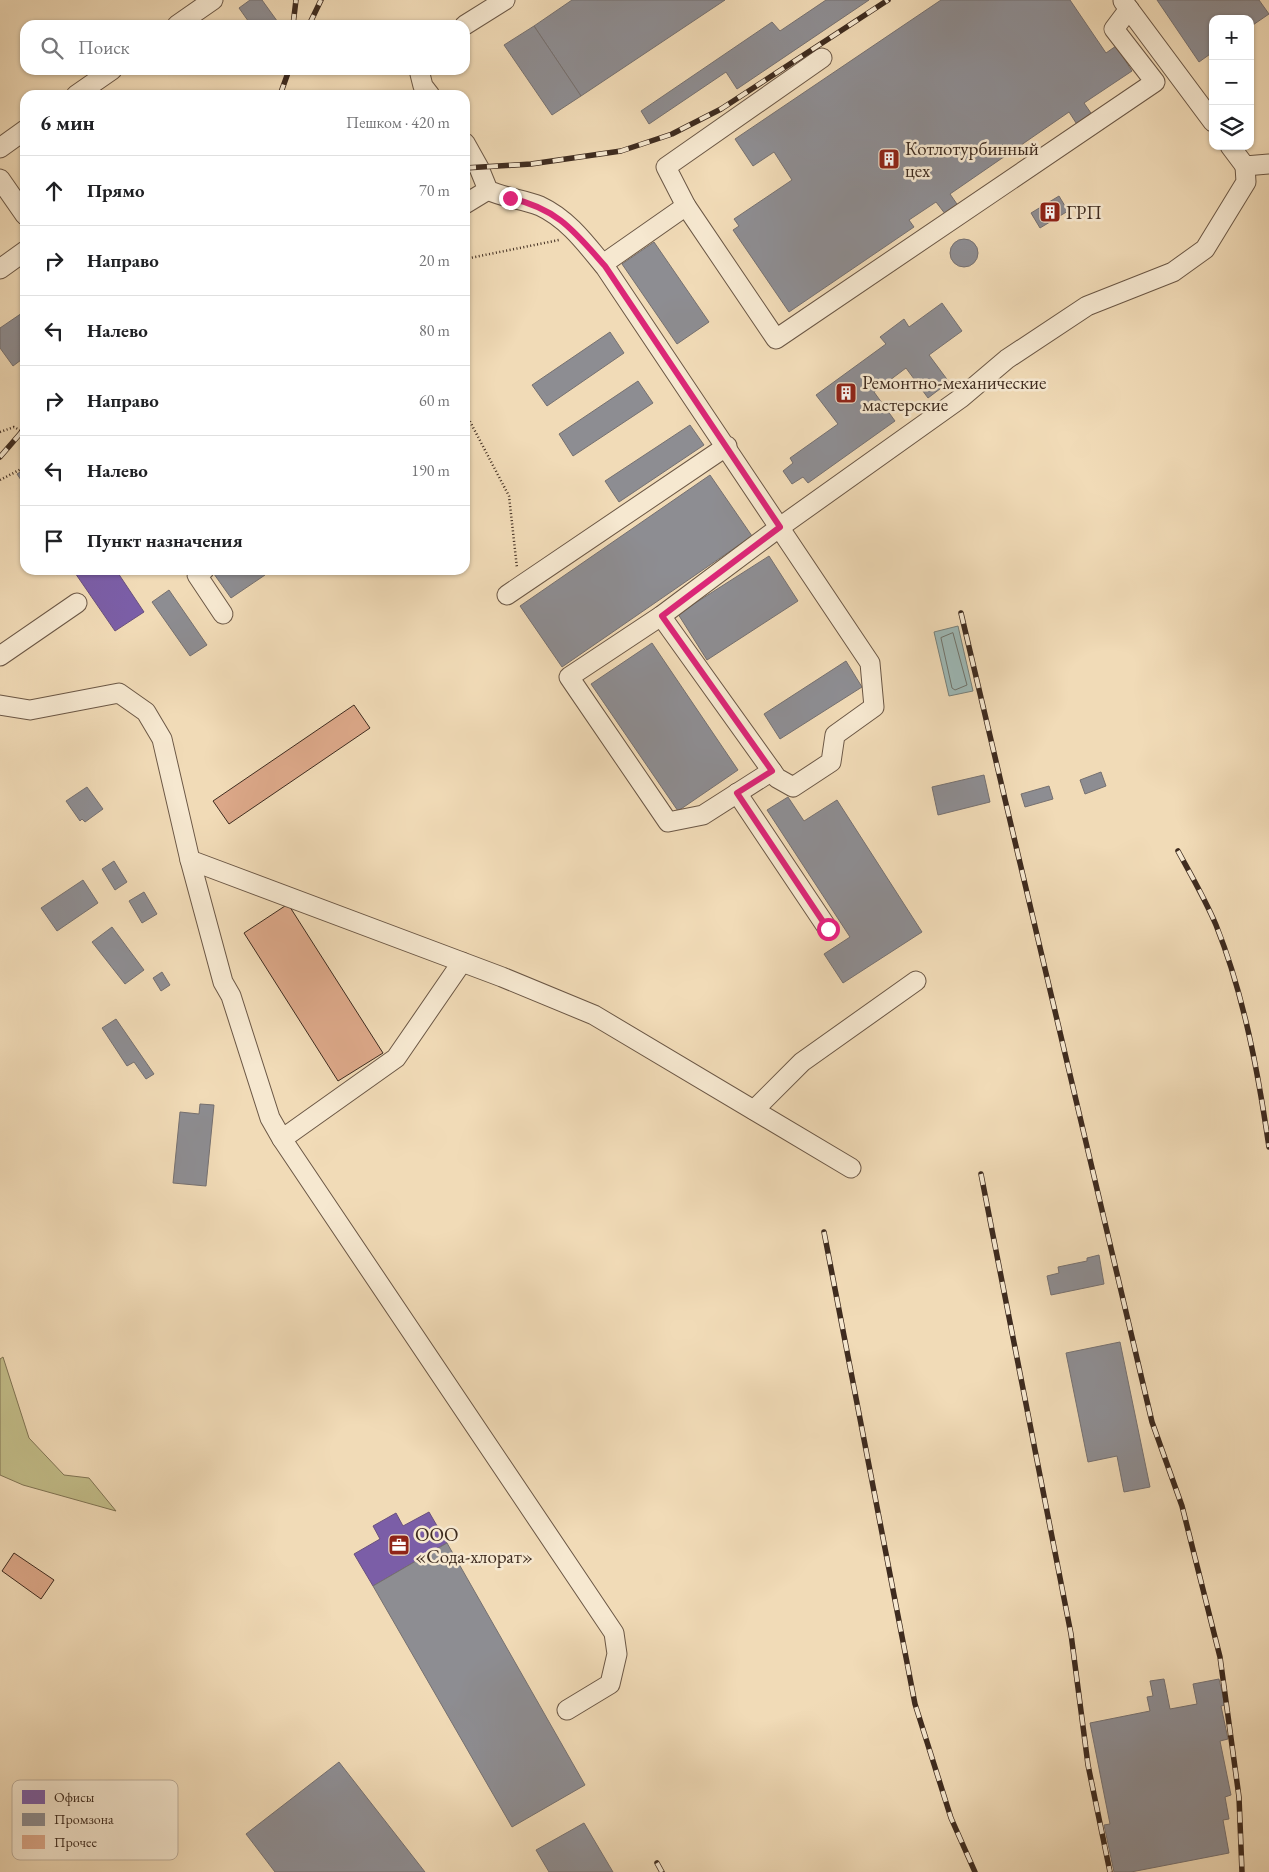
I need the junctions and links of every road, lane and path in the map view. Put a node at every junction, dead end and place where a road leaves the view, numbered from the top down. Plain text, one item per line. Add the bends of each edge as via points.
1 (213, 0) edge
2 (505, 0) edge
3 (1126, 5) edge
4 (184, 20) edge
5 (470, 21) edge
6 (822, 58) dead end
7 (105, 75) edge
8 (420, 75) edge
9 (83, 90) edge
10 (426, 90) edge
11 (1209, 117) edge
12 (20, 134) edge
13 (0, 148) edge
14 (1233, 150) edge
15 (470, 152) edge
16 (1269, 164) edge
17 (1245, 166) junction
18 (0, 179) edge
19 (488, 190) junction
20 (470, 201) edge
21 (686, 206) junction
22 (20, 208) edge
23 (580, 236) junction
24 (20, 255) edge
25 (470, 257) edge
26 (603, 264) junction
27 (0, 269) edge
28 (470, 422) edge
29 (20, 430) edge
30 (0, 432) edge
31 (727, 446) junction
32 (20, 470) edge
33 (0, 480) edge
34 (780, 527) junction
35 (198, 575) edge
36 (513, 591) joint
37 (77, 603) dead end
38 (223, 614) dead end
39 (662, 616) junction
40 (0, 656) edge
41 (0, 705) edge
42 (772, 771) junction
43 (737, 793) junction
44 (190, 860) junction
45 (828, 929) dead end
46 (462, 962) junction
47 (916, 980) dead end
48 (754, 1110) junction
49 (282, 1139) junction
50 (851, 1168) dead end
51 (567, 1710) dead end

1 - 4 street
2 - 5 street
3 - 11 street
3 - 21 street via 1114,29 1155,82 776,339
6 - 21 street via 666,167
7 - 9 street
8 - 10 street
12 - 13 street
14 - 17 street
15 - 19 street
16 - 17 street
17 - 34 street via 1246,182 1205,249 1173,272 1087,306 1007,359 962,398
18 - 22 street
19 - 20 street
19 - 23 street via 540,206
21 - 26 street
23 - 25 path
23 - 26 street
24 - 27 street
26 - 31 street
28 - 36 path via 509,496
29 - 30 path via 14,427
31 - 34 street
31 - 36 street
32 - 33 path
34 - 39 street
34 - 42 street via 870,662 874,707 835,735 831,762 793,787 777,778
35 - 38 street
37 - 40 street
39 - 42 street
39 - 43 street via 569,677 668,822 703,815
41 - 44 street via 30,710 119,693 146,712 162,739
42 - 43 street
43 - 45 street
44 - 46 street
44 - 49 street via 223,982 232,996 270,1118
46 - 48 street via 594,1015
46 - 49 street via 396,1058
47 - 48 street via 802,1062
48 - 50 street
49 - 51 street via 614,1633 617,1654 610,1684

